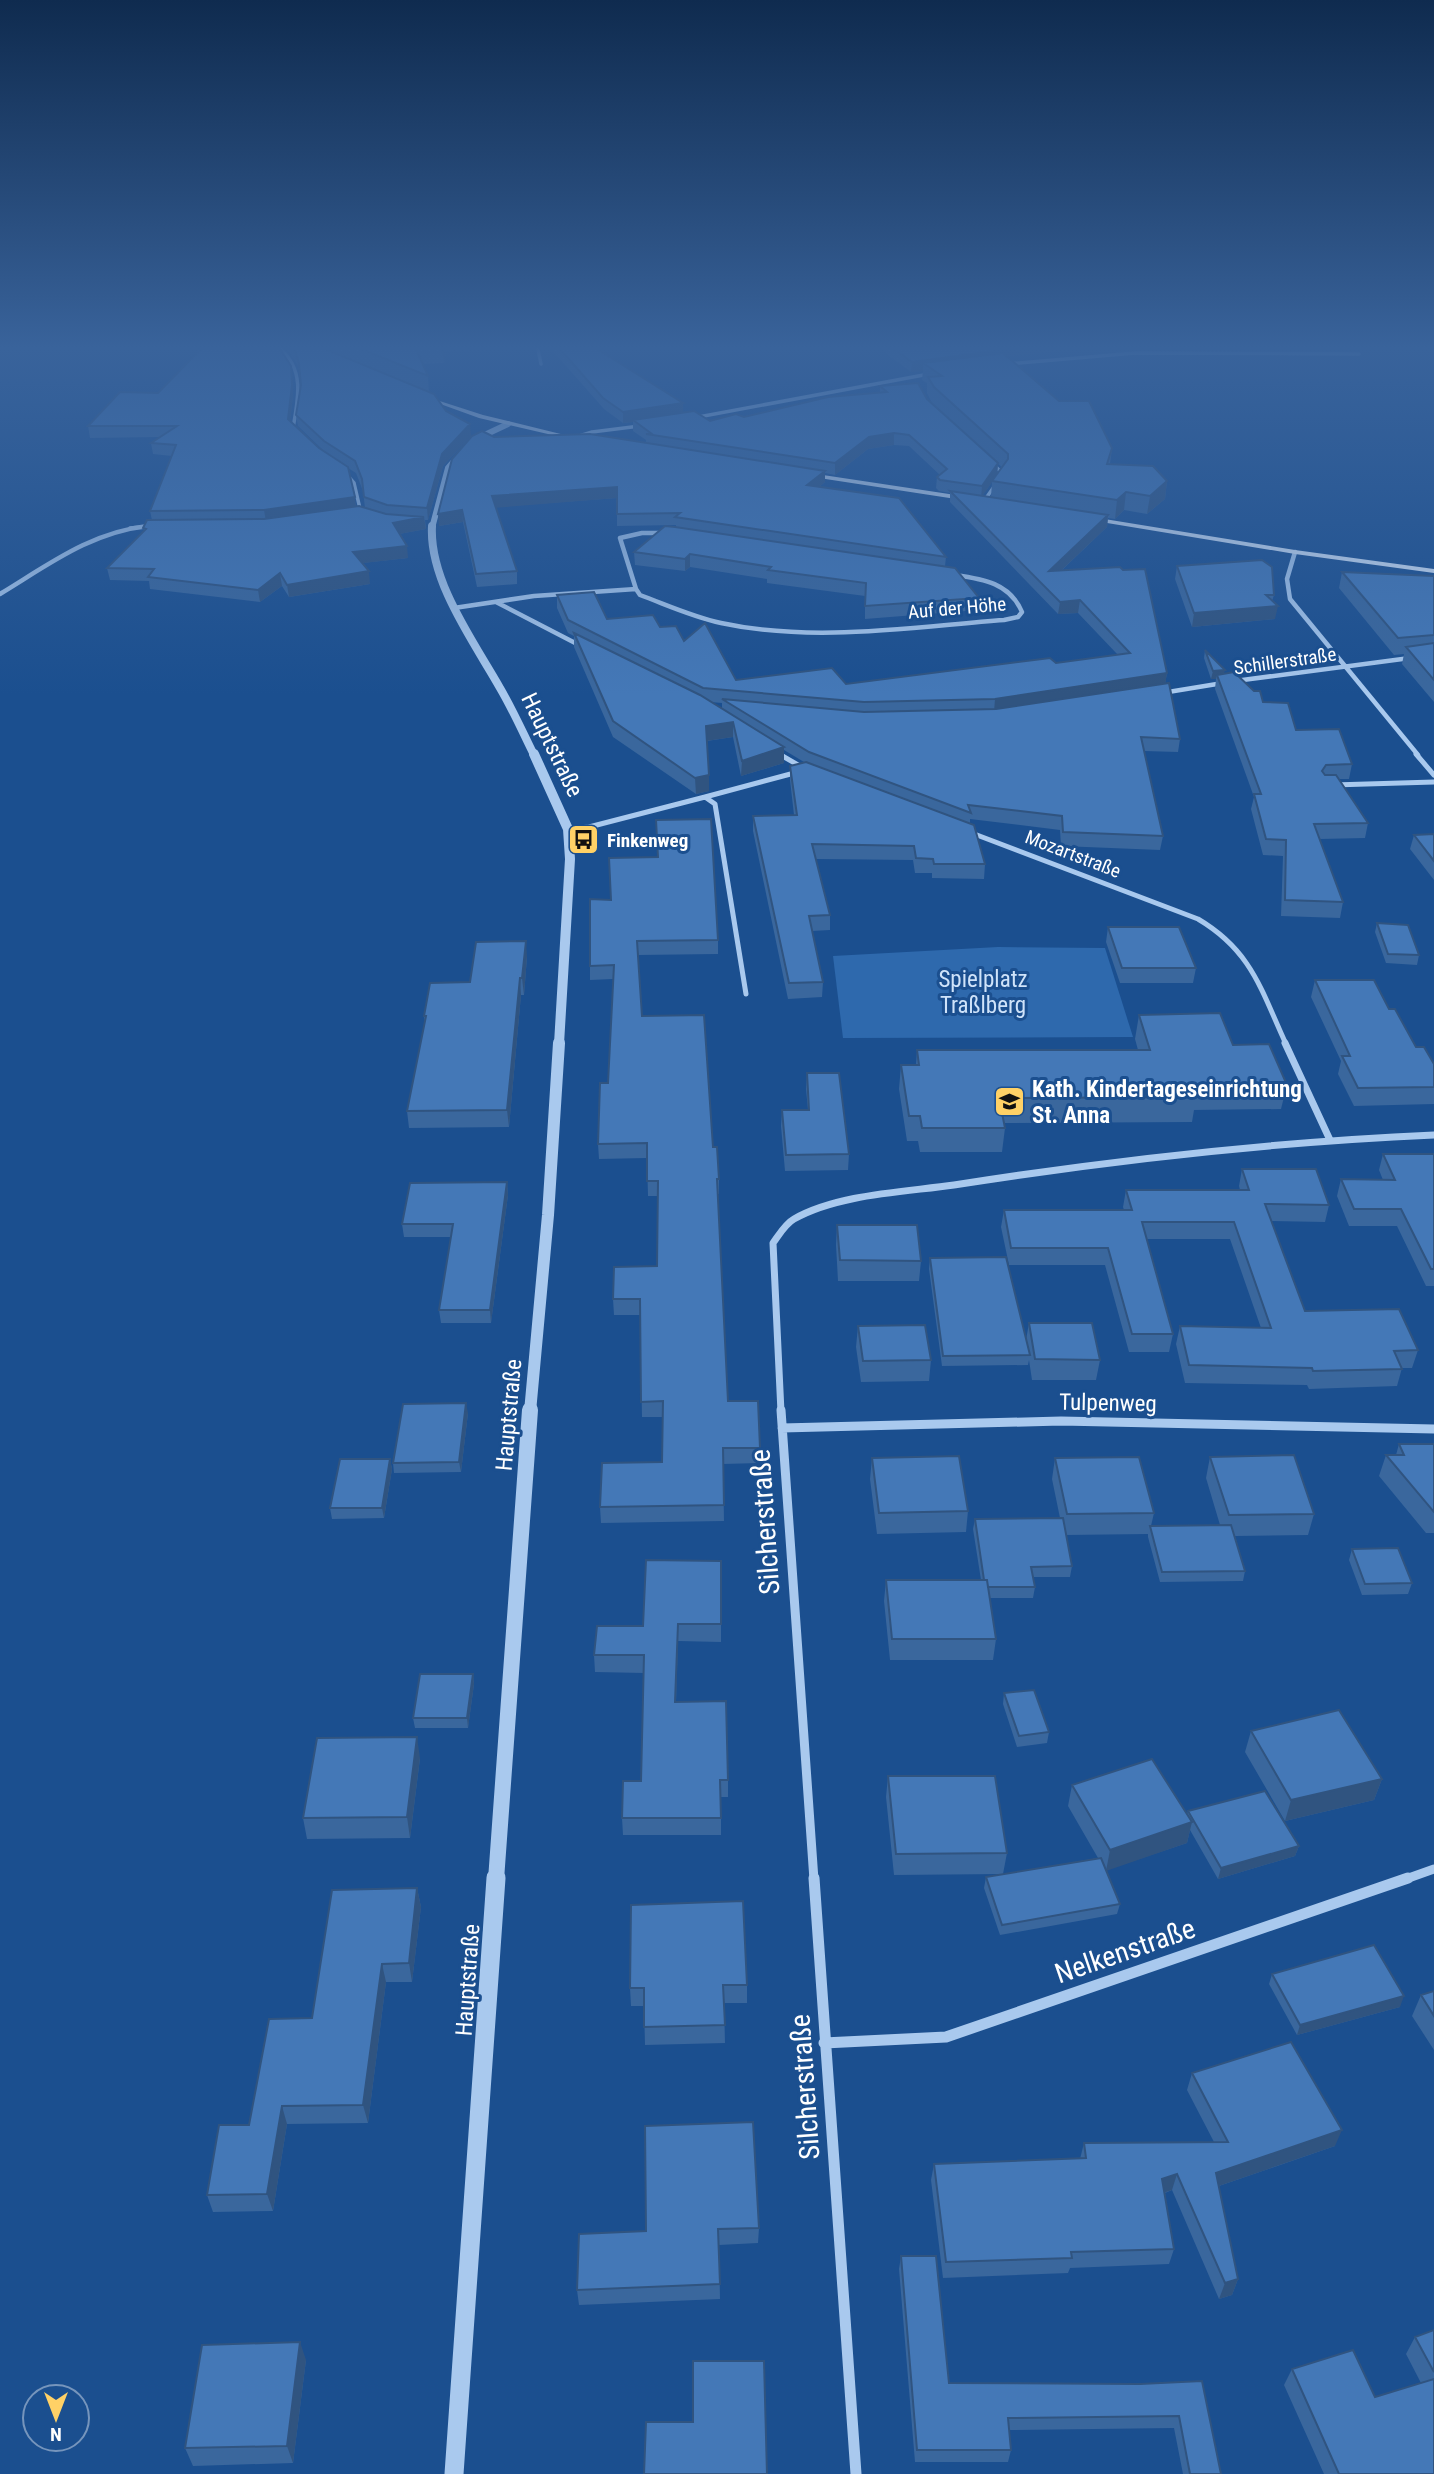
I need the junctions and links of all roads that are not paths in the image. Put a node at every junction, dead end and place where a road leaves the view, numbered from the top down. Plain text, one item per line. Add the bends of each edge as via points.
1 (335, 464) edge
2 (451, 464) edge
3 (993, 464) edge
4 (797, 473) edge
5 (984, 501) junction
6 (997, 503) edge
7 (361, 513) junction
8 (347, 515) edge
9 (1074, 516) edge
10 (368, 517) edge
11 (156, 526) edge
12 (676, 534) edge
13 (1295, 552) junction
14 (1434, 571) edge
15 (947, 574) edge
16 (636, 589) junction
17 (0, 594) edge
18 (496, 602) junction
19 (454, 608) junction
20 (589, 650) edge
21 (1421, 657) edge
22 (1346, 666) junction
23 (1148, 695) edge
24 (771, 749) edge
25 (806, 770) junction
26 (818, 775) edge
27 (1434, 775) edge
28 (1434, 782) edge
29 (1324, 785) edge
30 (705, 797) junction
31 (956, 827) edge
32 (568, 830) junction
33 (746, 994) dead end
34 (1434, 1135) edge
35 (1330, 1140) junction
36 (782, 1428) junction
37 (1434, 1429) edge
38 (1434, 1868) edge
39 (824, 2043) junction
40 (454, 2474) edge
41 (856, 2474) edge

1 - 7 street via 353,476
2 - 19 street, Hauptstraße via 428,525
3 - 5 street via 1003,474
4 - 5 main road
5 - 6 main road
7 - 8 street
7 - 10 street
9 - 13 main road
11 - 17 street via 115,530 85,540
12 - 16 street via 620,538
13 - 14 main road
13 - 22 street via 1287,579 1290,599
15 - 16 street, Auf der Höhe via 998,583 1022,612 1004,620 791,632 698,617
16 - 18 street
18 - 19 street
18 - 20 street
19 - 32 street, Hauptstraße via 502,691
21 - 22 street, Schillerstraße
22 - 23 street, Schillerstraße
22 - 27 street
24 - 25 street
25 - 26 street
25 - 30 street
28 - 29 street
30 - 32 street
30 - 33 street via 715,804
31 - 35 street, Mozartstraße via 1198,919 1220,932 1238,949 1254,975
32 - 40 street, Hauptstraße via 570,859 548,1215 526,1453
34 - 35 street, Silcherstraße
35 - 36 street, Silcherstraße via 1048,1170 861,1201 790,1221 773,1243
36 - 37 street, Tulpenweg via 1061,1421
36 - 39 street, Silcherstraße
38 - 39 street, Nelkenstraße via 946,2037
39 - 41 street, Silcherstraße

